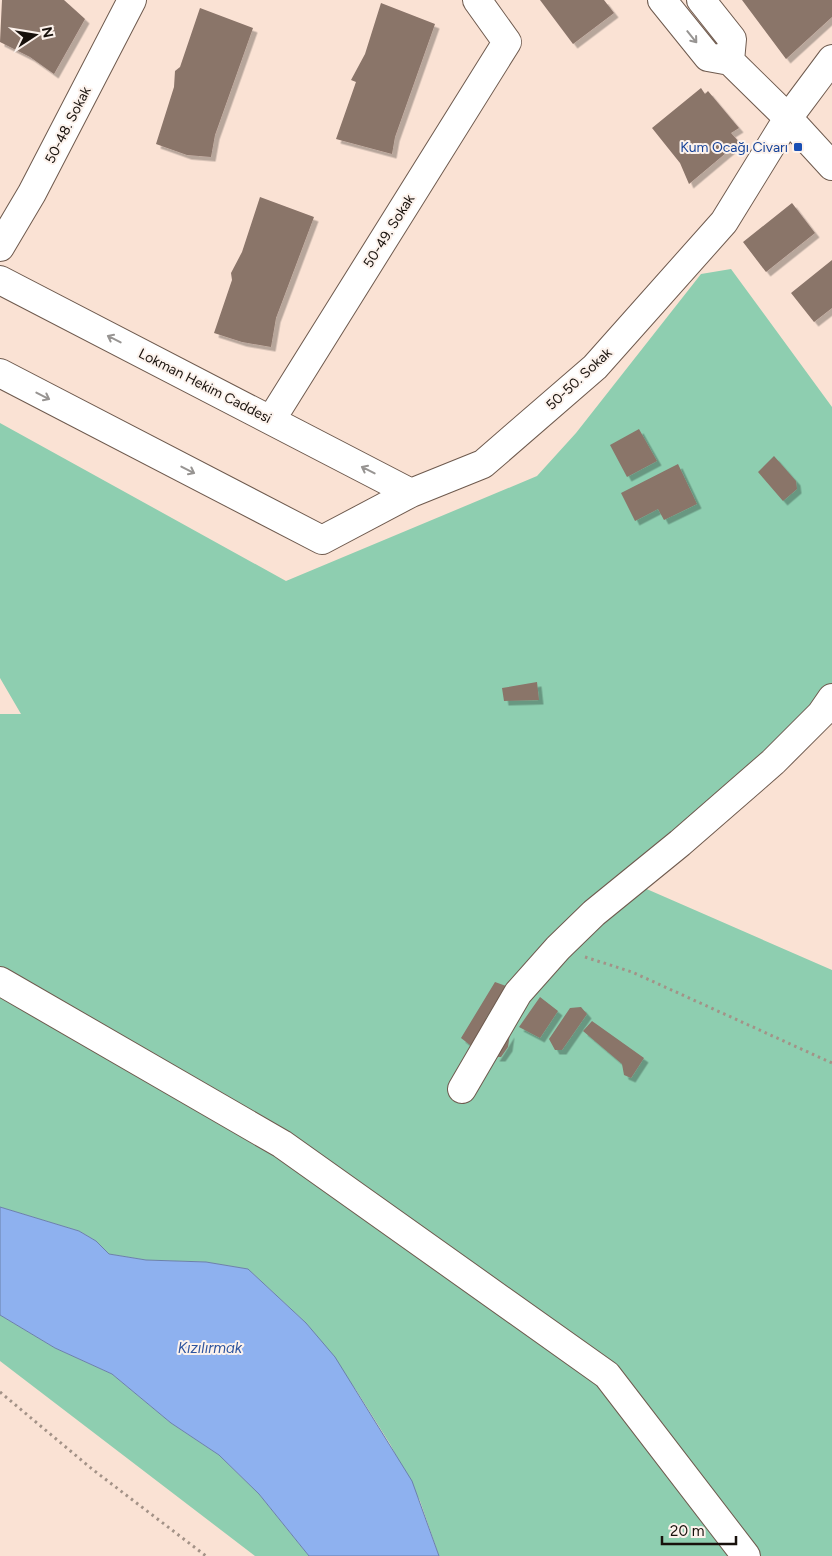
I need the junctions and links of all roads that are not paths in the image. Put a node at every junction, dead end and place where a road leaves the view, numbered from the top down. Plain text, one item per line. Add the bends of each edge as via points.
1 (132, 0) edge
2 (477, 0) edge
3 (662, 0) edge
4 (701, 0) edge
5 (832, 59) edge
6 (730, 62) junction
7 (788, 118) junction
8 (832, 166) edge
9 (0, 247) edge
10 (0, 280) edge
11 (0, 373) edge
12 (271, 420) junction
13 (411, 493) junction
14 (832, 698) edge
15 (0, 981) edge
16 (462, 1088) dead end
17 (746, 1556) edge

1 - 9 street, 50-48. Sokak via 32,193
2 - 12 street, 50-49. Sokak via 507,42
3 -> 6 street via 708,57
4 - 6 street via 732,39
5 - 7 street, 50-50. Sokak
6 - 7 street
7 - 8 street
7 - 13 street, 50-50. Sokak via 724,222 595,367 483,464
12 -> 10 street, Lokman Hekim Caddesi
11 -> 13 street, 50-50. Sokak via 322,540
13 -> 12 street, Lokman Hekim Caddesi
14 - 16 street via 822,714 773,762 594,913 558,948 518,993
15 - 17 street via 282,1144 607,1375

